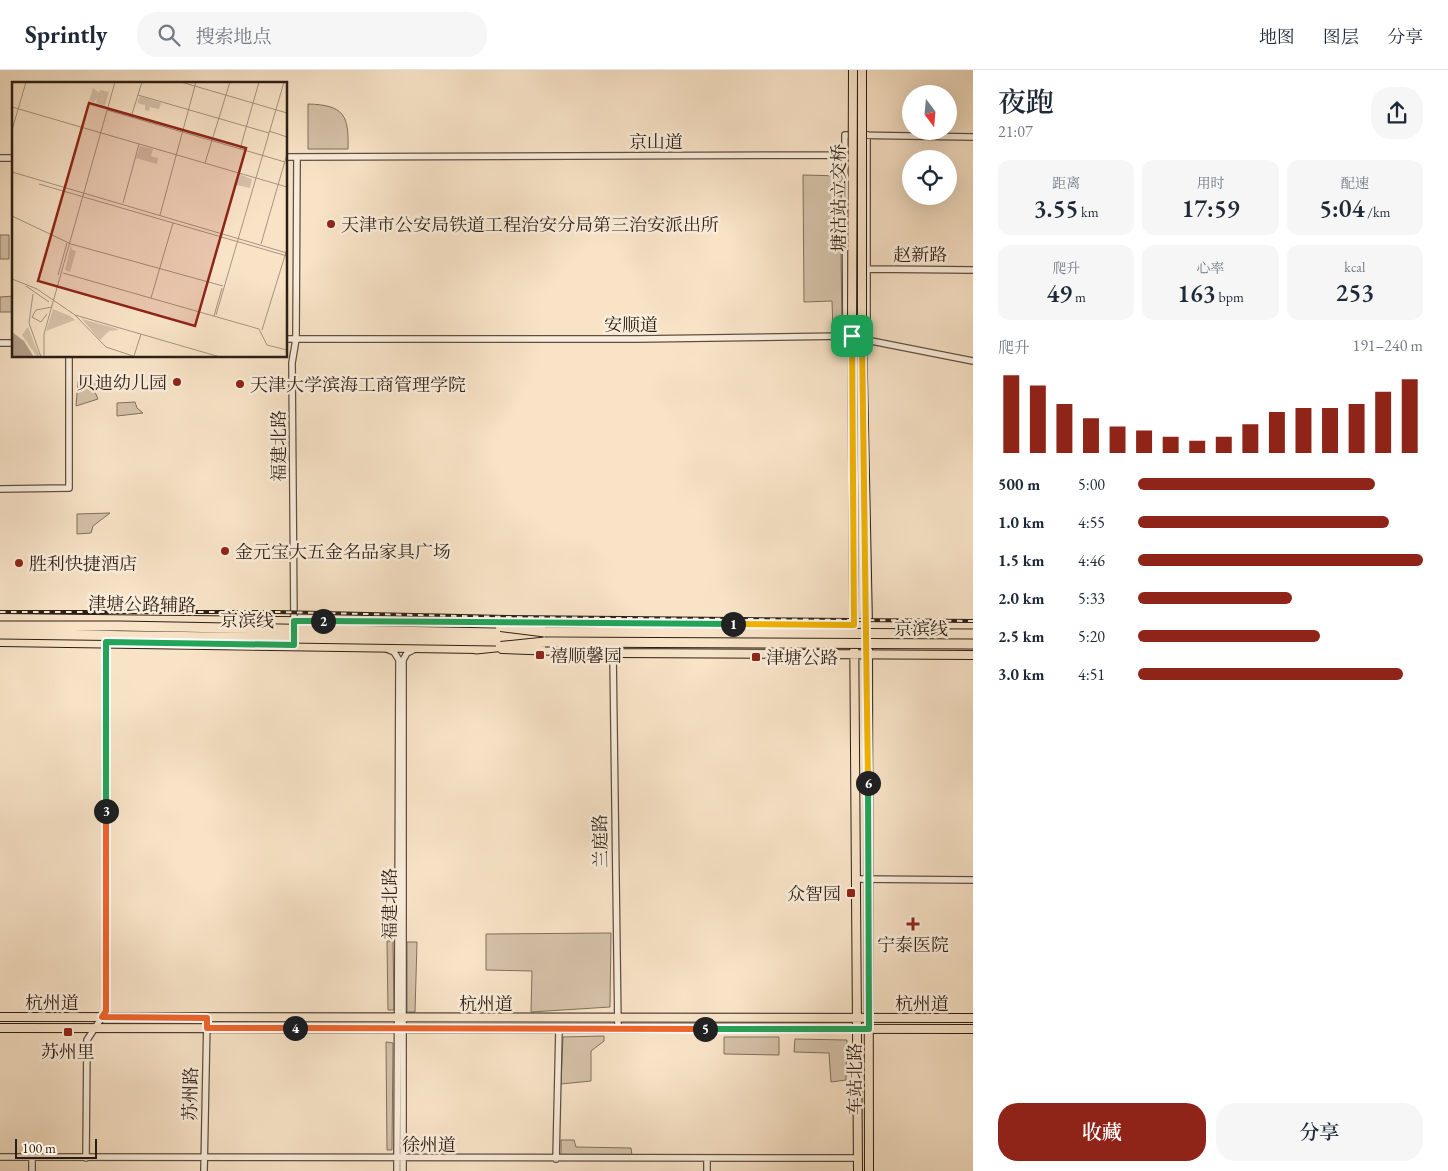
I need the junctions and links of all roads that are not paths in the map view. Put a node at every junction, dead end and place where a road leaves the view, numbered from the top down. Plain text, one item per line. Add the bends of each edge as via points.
1 (853, 70) edge
2 (862, 70) edge
3 (867, 135) junction
4 (973, 137) edge
5 (845, 155) junction
6 (288, 158) edge
7 (297, 158) junction
8 (867, 269) junction
9 (973, 270) edge
10 (862, 326) joint
11 (852, 327) joint
12 (849, 336) junction
13 (288, 339) edge
14 (296, 339) junction
15 (865, 339) junction
16 (69, 358) edge
17 (973, 361) edge
18 (0, 489) edge
19 (0, 618) edge
20 (294, 621) junction
21 (472, 623) junction
22 (854, 625) junction
23 (868, 625) junction
24 (973, 625) edge
25 (0, 626) edge
26 (545, 632) junction
27 (0, 634) edge
28 (973, 634) edge
29 (496, 637) junction
30 (0, 642) edge
31 (106, 642) junction
32 (544, 642) junction
33 (973, 644) edge
34 (294, 645) junction
35 (382, 647) junction
36 (421, 648) junction
37 (476, 649) junction
38 (613, 653) junction
39 (854, 655) junction
40 (868, 655) junction
41 (973, 655) edge
42 (857, 879) junction
43 (868, 880) junction
44 (973, 880) edge
45 (0, 1017) edge
46 (102, 1017) junction
47 (858, 1017) junction
48 (207, 1018) junction
49 (401, 1018) junction
50 (618, 1018) junction
51 (869, 1018) junction
52 (973, 1018) edge
53 (0, 1028) edge
54 (95, 1028) junction
55 (207, 1028) junction
56 (559, 1028) junction
57 (858, 1028) junction
58 (401, 1029) junction
59 (618, 1029) junction
60 (869, 1029) junction
61 (973, 1029) edge
62 (0, 1157) edge
63 (32, 1158) junction
64 (86, 1158) junction
65 (204, 1158) junction
66 (858, 1158) junction
67 (400, 1159) junction
68 (556, 1159) junction
69 (707, 1159) junction
70 (32, 1171) edge
71 (204, 1171) edge
72 (397, 1171) edge
73 (403, 1171) edge
74 (707, 1171) edge
75 (858, 1171) edge
76 (869, 1171) edge

1 - 11 main road, 塘沽站立交桥, bridge
2 - 10 main road, 塘沽站立交桥, bridge
3 - 4 street
3 - 5 street via 845,135
3 - 8 street
5 - 7 street, 京山道
5 - 12 street
6 - 7 street, 京山道
7 - 14 street, 福建北路
8 - 9 street, 赵新路
8 - 15 street
10 - 15 main road, 车站北路
11 - 12 main road, 车站北路
12 - 14 street, 安顺道
12 - 15 street, 安顺道
12 - 22 main road, 车站北路
13 - 14 street, 安顺道
14 - 20 street, 福建北路 via 292,363
15 - 17 street, 安顺道
15 - 23 main road, 车站北路
16 - 18 street via 69,488
19 - 20 main road, 津塘公路辅路
20 - 21 main road, 津塘公路辅路
20 - 34 street, 福建北路
21 - 22 main road, 津塘公路辅路
21 - 26 highway
22 - 23 main road, 津塘公路辅路
22 - 39 main road, 车站北路
23 - 24 main road, 津塘公路辅路
23 - 40 main road, 车站北路
25 - 29 highway, 京滨线, bridge via 130,626
26 - 28 highway, 京滨线, bridge
26 - 29 highway, 京滨线
27 - 29 highway, 京滨线, bridge
29 - 32 highway, 京滨线
30 - 31 main road
31 - 34 main road
31 - 46 street via 106,1011
32 - 33 highway, 京滨线, bridge
32 - 37 highway
34 - 35 main road
35 - 36 main road
35 - 49 street, 福建北路 via 394,652 399,660
36 - 37 main road
36 - 49 street, 福建北路 via 406,653 403,660
37 - 38 main road
38 - 39 main road
38 - 50 street, 兰庭路
39 - 40 main road
39 - 42 main road, 车站北路
40 - 41 main road
40 - 43 main road, 车站北路
42 - 43 street
42 - 47 main road, 车站北路
43 - 44 street
43 - 51 main road, 车站北路
45 - 46 main road, 杭州道
46 - 48 main road, 杭州道
46 - 54 street
47 - 50 main road, 杭州道
47 - 51 main road, 杭州道
47 - 57 main road, 车站北路
48 - 49 main road, 杭州道
48 - 55 street, 苏州路
49 - 50 main road, 杭州道
49 - 58 street, 福建北路
50 - 59 street, 兰庭路
51 - 52 main road, 杭州道
51 - 60 main road, 车站北路
53 - 54 main road, 杭州道
54 - 55 main road, 杭州道
54 - 64 street via 87,1040
55 - 58 main road, 杭州道
55 - 65 street, 苏州路
56 - 58 main road, 杭州道
56 - 59 main road, 杭州道
56 - 68 street
57 - 59 main road, 杭州道
57 - 60 main road, 杭州道
57 - 66 main road, 车站北路
58 - 67 street, 福建北路
60 - 61 main road, 杭州道
60 - 76 main road, 车站北路
62 - 63 street, 徐州道
63 - 64 street, 徐州道
63 - 70 street
64 - 65 street, 徐州道
65 - 67 street, 徐州道
65 - 71 street, 苏州路
66 - 69 street, 徐州道
66 - 75 main road, 车站北路
67 - 68 street, 徐州道
67 - 72 street, 福建北路
67 - 73 street, 福建北路
68 - 69 street, 徐州道
69 - 74 street

